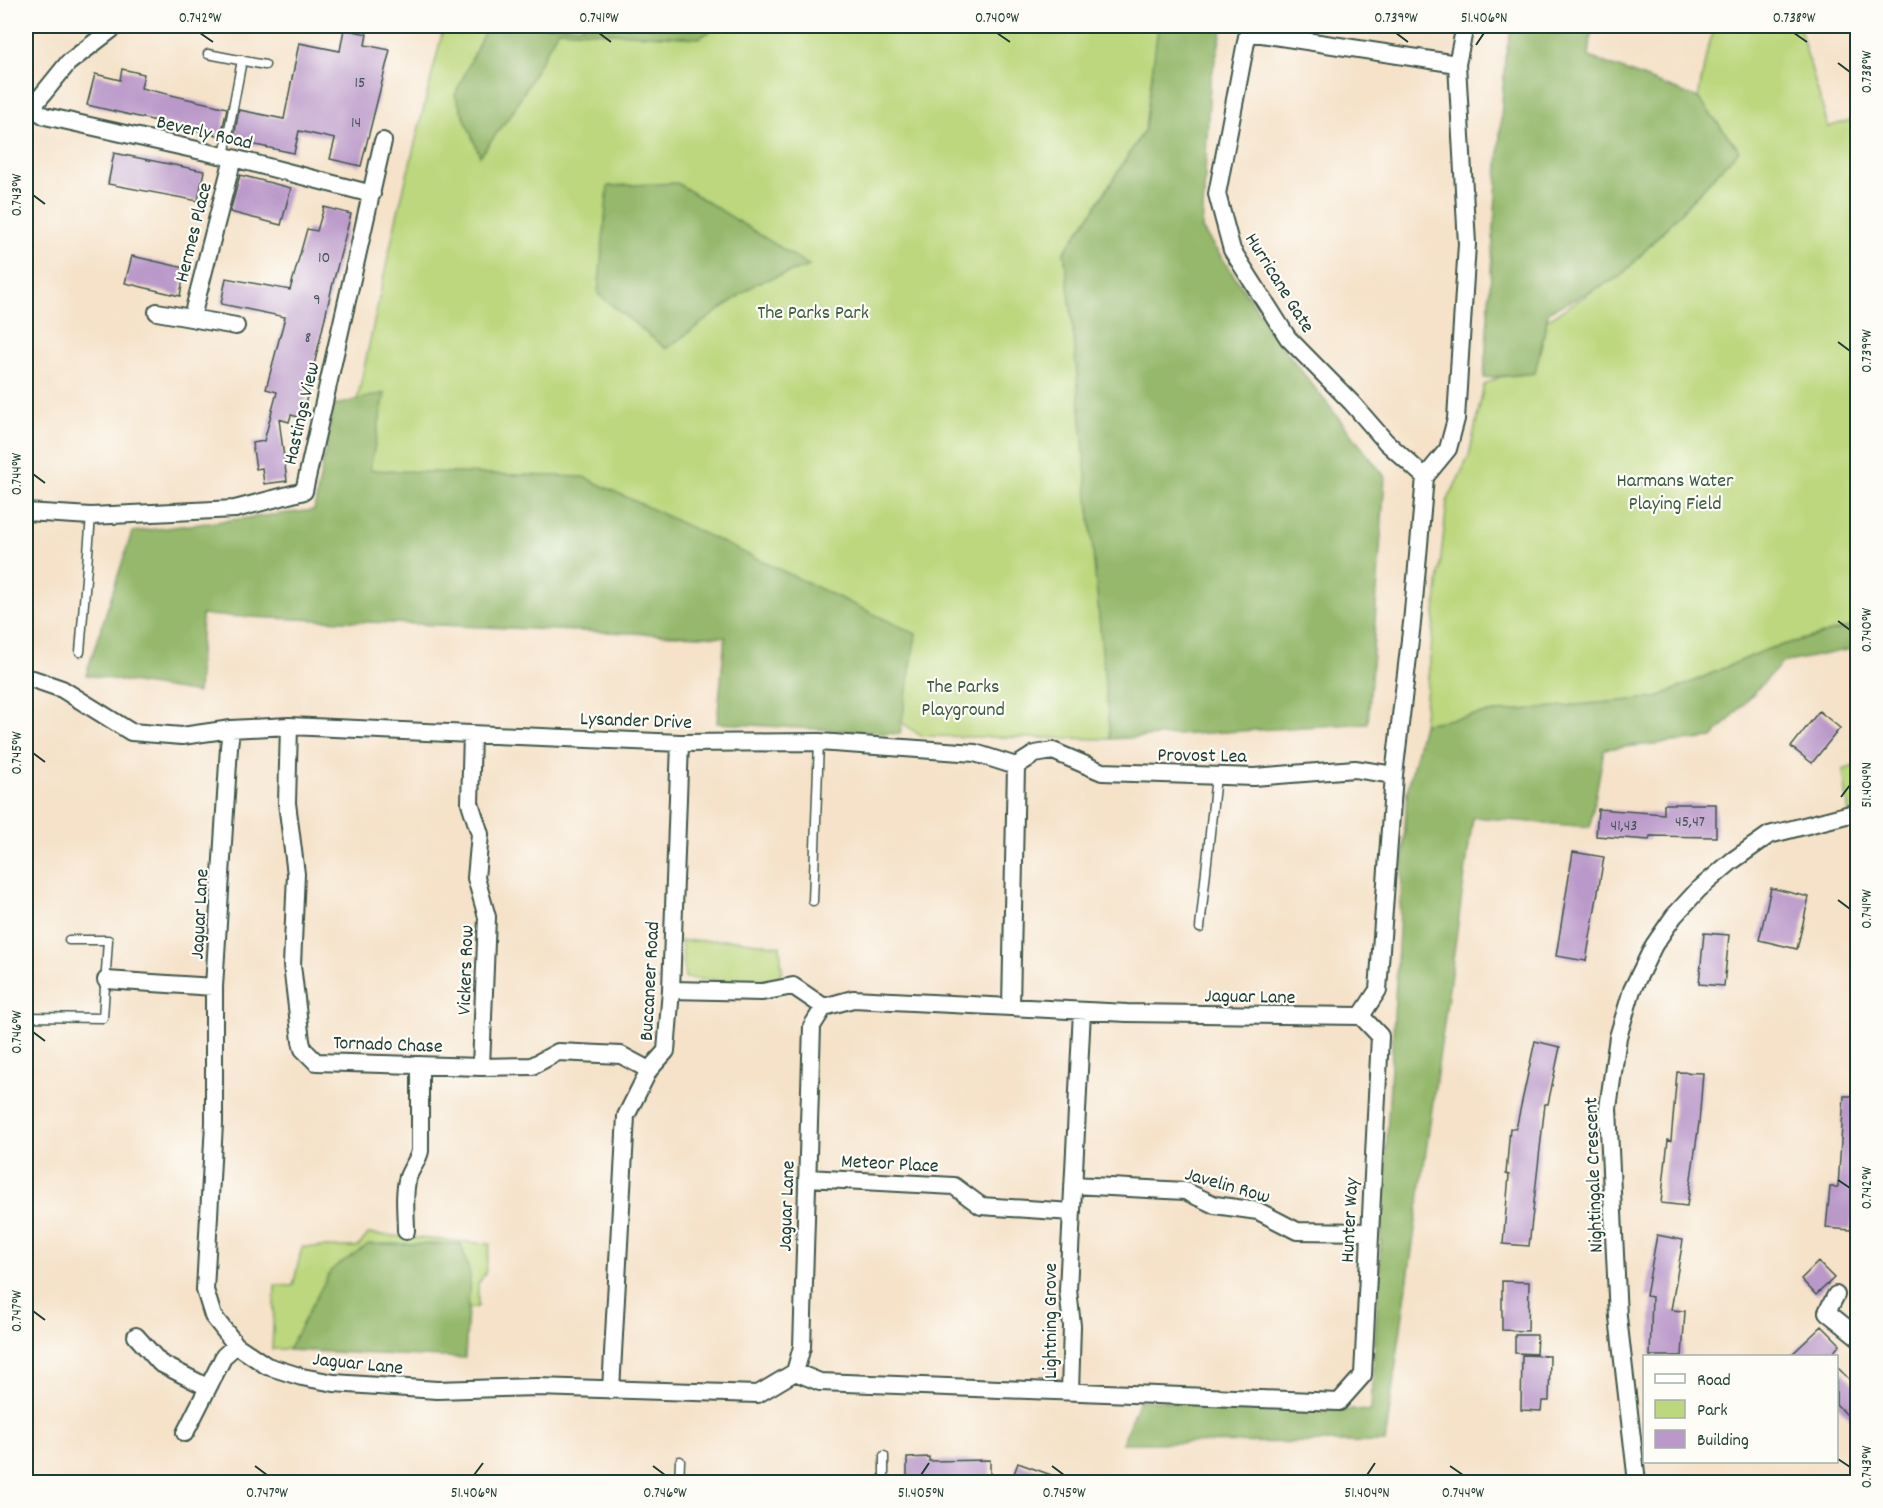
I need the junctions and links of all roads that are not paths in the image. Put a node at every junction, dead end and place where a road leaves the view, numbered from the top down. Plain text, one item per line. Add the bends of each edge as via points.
1 (116, 26) edge
2 (1465, 26) edge
3 (1249, 29) edge
4 (208, 54) dead end
5 (242, 60) junction
6 (1457, 64) junction
7 (265, 65) dead end
8 (28, 111) edge
9 (383, 141) dead end
10 (228, 157) junction
11 (372, 194) junction
12 (157, 312) dead end
13 (192, 317) junction
14 (236, 326) dead end
15 (1425, 477) junction
16 (26, 512) edge
17 (91, 516) junction
18 (80, 652) dead end
19 (26, 679) edge
20 (289, 726) junction
21 (231, 729) junction
22 (472, 735) junction
23 (819, 742) junction
24 (680, 743) junction
25 (1017, 766) junction
26 (1394, 775) junction
27 (1216, 776) junction
28 (1857, 812) edge
29 (813, 901) dead end
30 (1200, 928) dead end
31 (69, 940) dead end
32 (106, 980) junction
33 (214, 987) junction
34 (670, 990) junction
35 (1011, 1006) junction
36 (824, 1007) junction
37 (1082, 1011) junction
38 (1361, 1016) junction
39 (26, 1017) edge
40 (420, 1065) junction
41 (481, 1067) junction
42 (649, 1070) junction
43 (807, 1178) junction
44 (1073, 1185) junction
45 (1072, 1212) junction
46 (406, 1231) dead end
47 (1369, 1232) junction
48 (1836, 1295) dead end
49 (136, 1336) dead end
50 (1857, 1337) edge
51 (236, 1345) junction
52 (795, 1372) junction
53 (207, 1387) junction
54 (611, 1390) junction
55 (1070, 1392) junction
56 (185, 1433) dead end
57 (884, 1456) dead end
58 (680, 1461) dead end
59 (679, 1482) edge
60 (884, 1482) edge
61 (1637, 1482) edge

1 - 8 street via 68,63
2 - 6 street
3 - 6 street
3 - 15 street, Hurricane Gate via 1217,194 1232,250 1288,338 1386,442
4 - 5 lane
5 - 7 lane
5 - 10 lane
6 - 15 street via 1467,244 1456,419 1448,449
8 - 10 street, Beverly Road
9 - 11 street, Hastings View
10 - 11 street, Beverly Road
10 - 13 street, Hermes Place
11 - 17 street, Hastings View via 304,491 235,509
12 - 13 street
13 - 14 street
15 - 26 street via 1413,623
16 - 17 street, Hastings View
17 - 18 lane
19 - 21 street, Lysander Drive via 62,689 130,732 182,736
20 - 21 street, Lysander Drive
20 - 22 street, Lysander Drive
20 - 40 street, Tornado Chase via 287,803 296,874 292,964 303,1049 316,1062
21 - 33 street, Jaguar Lane
22 - 24 street, Lysander Drive
22 - 41 street, Vickers Row via 470,803 480,834 476,878 487,917
23 - 24 street, Lysander Drive
23 - 25 street, Lysander Drive via 975,753
23 - 29 lane
24 - 34 street, Buccaneer Road
25 - 27 street, Provost Lea via 1035,754 1053,751 1102,772
25 - 35 street
26 - 27 street, Provost Lea via 1354,769
26 - 38 street via 1378,990
27 - 30 lane
28 - 61 street, Nightingale Crescent via 1769,835 1732,861 1674,916 1654,945 1632,990 1618,1037 1608,1108 1618,1317
31 - 32 lane via 108,940
32 - 33 street
32 - 39 lane via 103,1018
33 - 51 street, Jaguar Lane via 214,1123 205,1290 213,1316
34 - 36 street via 762,993 793,986
34 - 42 street, Buccaneer Road via 666,1051
35 - 36 street, Jaguar Lane via 853,999
35 - 37 street, Jaguar Lane
36 - 43 street, Jaguar Lane via 812,1026
37 - 38 street, Jaguar Lane
37 - 44 street, Lightning Grove
38 - 47 street, Hunter Way via 1380,1036
40 - 41 street, Tornado Chase
40 - 46 street via 420,1151 406,1183
41 - 42 street, Tornado Chase via 532,1066 558,1052 621,1055
42 - 54 street, Buccaneer Road via 626,1116
43 - 45 street, Meteor Place via 954,1186 981,1206
43 - 52 street, Jaguar Lane via 802,1347
44 - 45 street, Lightning Grove
44 - 47 street, Javelin Row via 1185,1191 1215,1205 1258,1211 1297,1231
45 - 55 street, Lightning Grove via 1068,1290 1072,1326
47 - 55 street, Hunter Way via 1362,1375 1339,1402
48 - 50 street via 1827,1312
49 - 53 street via 160,1363
51 - 53 street via 224,1356
51 - 54 street, Jaguar Lane via 267,1366 334,1383 437,1390
52 - 54 street, Jaguar Lane via 758,1394
52 - 55 street, Lightning Grove via 820,1382
53 - 56 street
57 - 60 lane
58 - 59 lane

